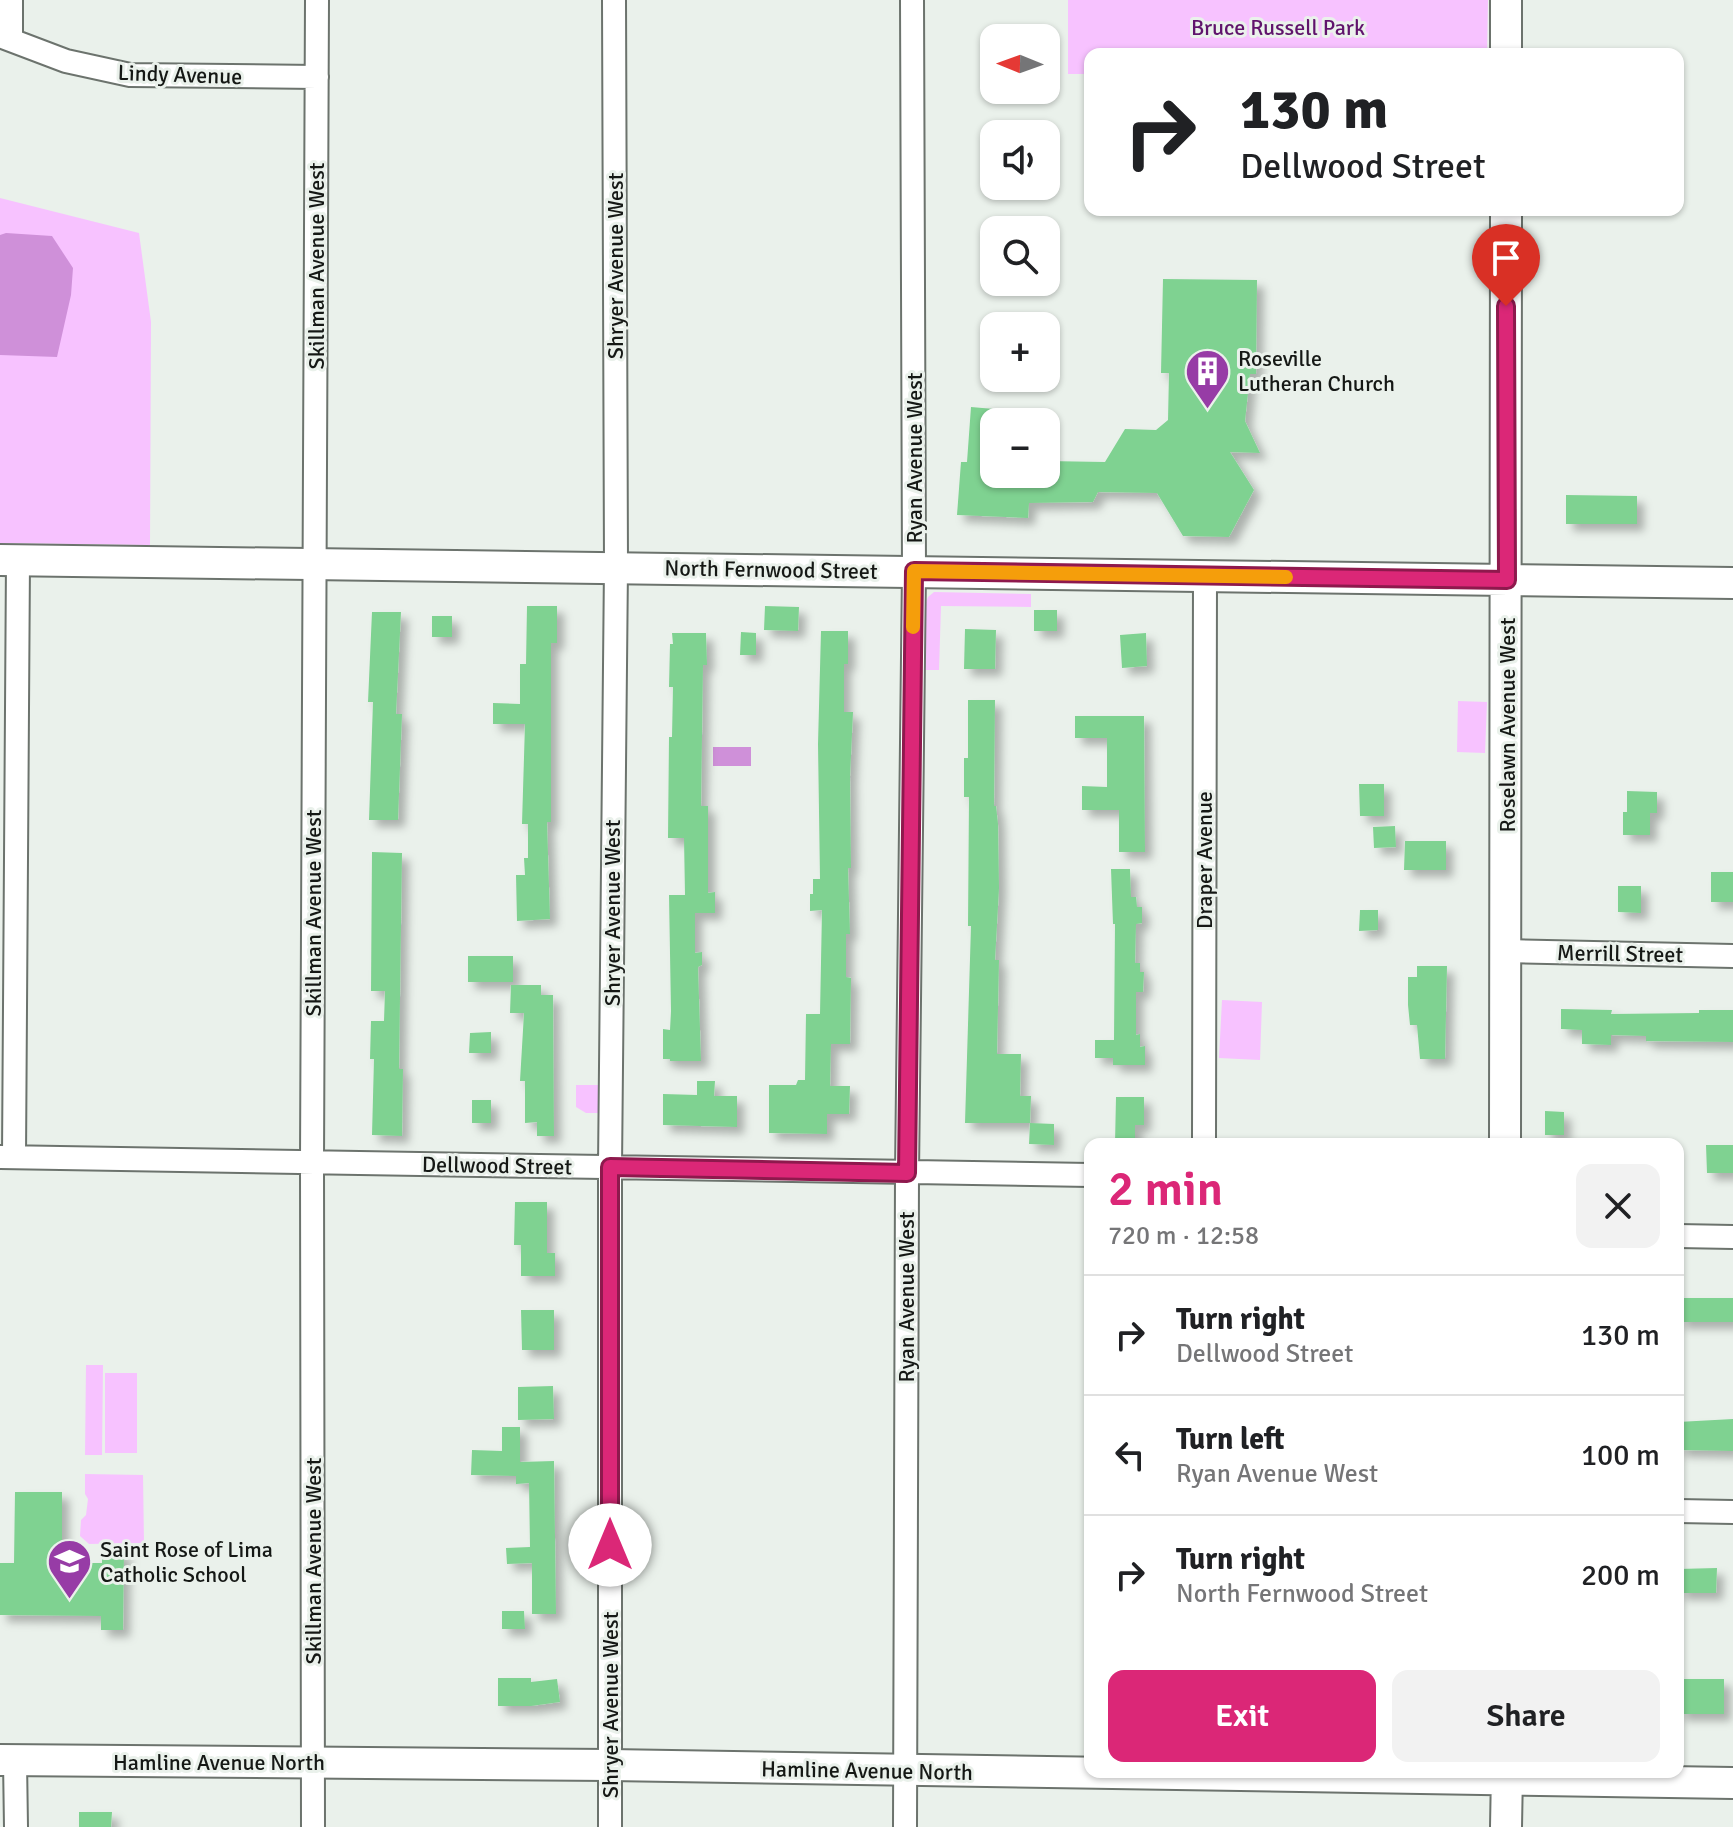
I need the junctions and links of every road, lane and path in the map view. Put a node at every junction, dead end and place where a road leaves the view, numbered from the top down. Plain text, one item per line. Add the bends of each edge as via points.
1 (11, 0) edge
2 (317, 0) edge
3 (614, 0) edge
4 (912, 0) edge
5 (1506, 0) edge
6 (6, 38) edge
7 (1506, 48) edge
8 (317, 77) junction
9 (1506, 216) edge
10 (9, 560) edge
11 (315, 564) junction
12 (616, 566) junction
13 (914, 571) junction
14 (1205, 575) junction
15 (1507, 580) junction
16 (1733, 583) edge
17 (1506, 951) junction
18 (1733, 956) edge
19 (1204, 1138) edge
20 (1505, 1138) edge
21 (7, 1157) edge
22 (312, 1163) junction
23 (610, 1167) junction
24 (907, 1173) junction
25 (1084, 1175) edge
26 (1684, 1236) edge
27 (1733, 1237) edge
28 (1684, 1511) edge
29 (1733, 1512) edge
30 (8, 1760) edge
31 (313, 1763) junction
32 (610, 1765) junction
33 (905, 1770) junction
34 (1084, 1772) edge
35 (1507, 1778) edge
36 (1572, 1778) edge
37 (1733, 1783) edge
38 (16, 1827) edge
39 (313, 1827) edge
40 (610, 1827) edge
41 (905, 1827) edge
42 (1506, 1827) edge

1 - 6 street
2 - 8 street, Skillman Avenue West
3 - 12 street, Shryer Avenue West
4 - 13 street, Ryan Avenue West
5 - 7 street
6 - 8 street, Lindy Avenue via 66,61 130,75
8 - 11 street, Skillman Avenue West
9 - 15 street, Roselawn Avenue West
10 - 11 street, North Fernwood Street
10 - 21 street
11 - 12 street, North Fernwood Street
11 - 22 street, Skillman Avenue West
12 - 13 street, North Fernwood Street
12 - 23 street, Shryer Avenue West
13 - 14 street, North Fernwood Street
13 - 24 street, Ryan Avenue West
14 - 15 street, North Fernwood Street
14 - 19 street, Draper Avenue
15 - 16 street, North Fernwood Street
15 - 17 street, Roselawn Avenue West
17 - 18 street, Merrill Street
17 - 20 street, Roselawn Avenue West
21 - 22 street, Dellwood Street
22 - 23 street, Dellwood Street
22 - 31 street, Skillman Avenue West
23 - 24 street, Dellwood Street
23 - 32 street, Shryer Avenue West
24 - 25 street, Dellwood Street
24 - 33 street, Ryan Avenue West
26 - 27 street
28 - 29 street
30 - 31 street, Hamline Avenue North
30 - 38 street
31 - 32 street, Hamline Avenue North
31 - 39 street, Skillman Avenue West
32 - 33 street, Hamline Avenue North
32 - 40 street, Shryer Avenue West
33 - 34 street, Hamline Avenue North
33 - 41 street, Ryan Avenue West
35 - 42 street
36 - 37 street, Hamline Avenue North

